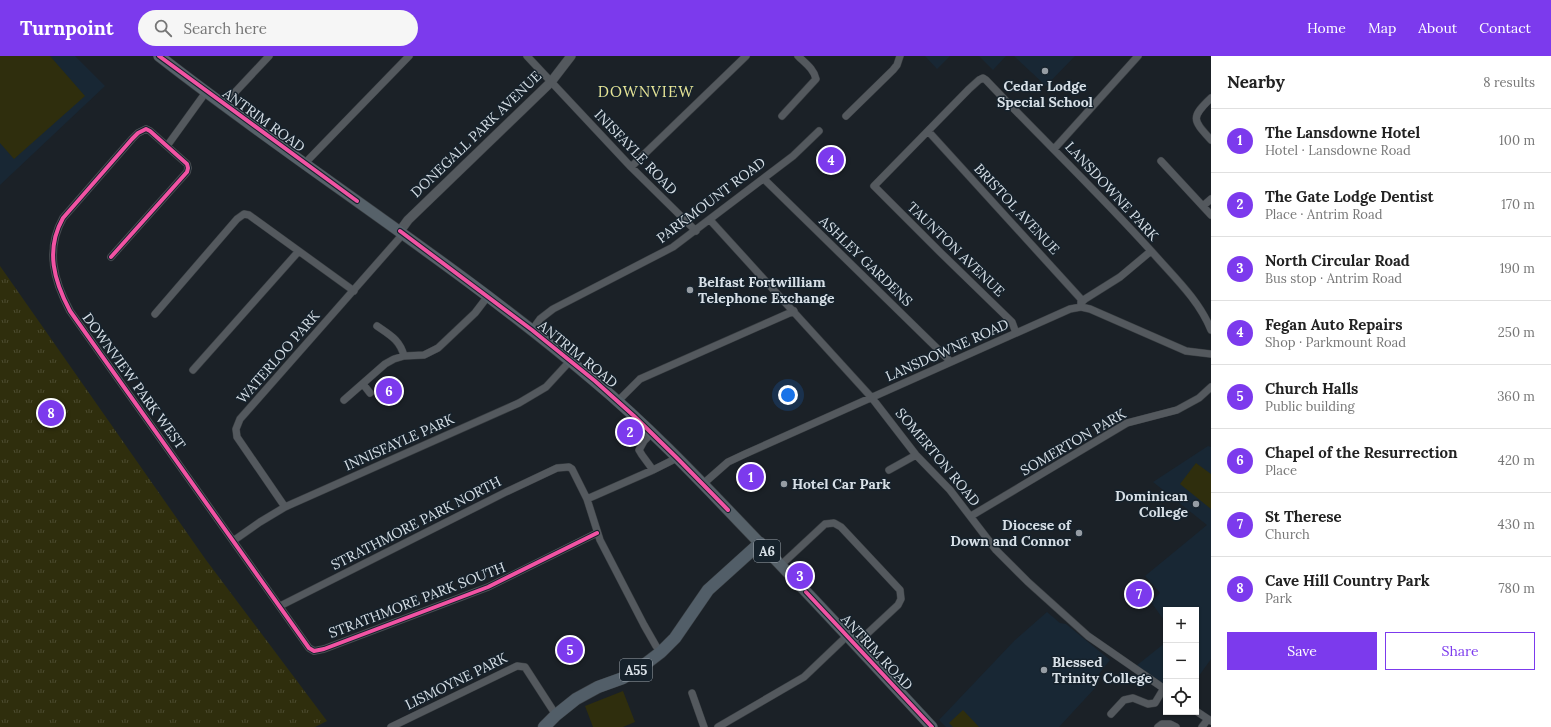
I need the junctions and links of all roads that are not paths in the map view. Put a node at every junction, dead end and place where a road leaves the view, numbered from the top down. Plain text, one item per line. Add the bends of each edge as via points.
1 (159, 56) edge
2 (269, 56) edge
3 (409, 56) edge
4 (527, 56) edge
5 (571, 56) edge
6 (746, 56) edge
7 (798, 56) edge
8 (1138, 56) edge
9 (899, 58) edge
10 (551, 82) junction
11 (206, 92) junction
12 (1211, 98) edge
13 (224, 104) junction
14 (782, 116) dead end
15 (846, 116) dead end
16 (928, 131) junction
17 (819, 132) dead end
18 (1211, 140) edge
19 (167, 146) junction
20 (1054, 149) junction
21 (1161, 161) dead end
22 (306, 164) junction
23 (631, 167) junction
24 (764, 179) junction
25 (1211, 199) edge
26 (1203, 206) junction
27 (1211, 216) edge
28 (710, 220) junction
29 (696, 231) junction
30 (401, 233) junction
31 (1151, 251) junction
32 (298, 252) junction
33 (111, 257) dead end
34 (354, 291) junction
35 (488, 296) junction
36 (1081, 305) junction
37 (794, 311) junction
38 (154, 314) dead end
39 (377, 326) dead end
40 (532, 330) junction
41 (1211, 330) edge
42 (1016, 333) junction
43 (1211, 354) edge
44 (404, 356) junction
45 (570, 361) junction
46 (951, 362) junction
47 (193, 370) dead end
48 (363, 384) junction
49 (1211, 387) edge
50 (370, 393) dead end
51 (872, 398) junction
52 (344, 400) dead end
53 (618, 401) junction
54 (652, 433) junction
55 (916, 455) junction
56 (677, 458) junction
57 (653, 470) junction
58 (890, 470) dead end
59 (703, 484) junction
60 (587, 499) junction
61 (286, 507) junction
62 (972, 516) junction
63 (599, 536) junction
64 (233, 541) junction
65 (760, 543) junction
66 (781, 566) junction
67 (280, 606) junction
68 (846, 636) junction
69 (854, 645) junction
70 (309, 648) joint
71 (661, 652) junction
72 (1163, 688) edge
73 (1163, 692) edge
74 (692, 693) dead end
75 (1199, 713) edge
76 (1111, 714) dead end
77 (556, 715) junction
78 (1210, 720) edge
79 (391, 727) edge
80 (544, 727) edge
81 (704, 727) edge
82 (718, 727) edge
83 (932, 727) edge
84 (1158, 727) edge
85 (1176, 727) edge
86 (1202, 727) edge

1 - 11 main road, ANTRIM ROAD / A6
2 - 13 street
3 - 22 street
4 - 10 street, INISFAYLE ROAD
5 - 10 street, DONEGALL PARK AVENUE
6 - 23 street
7 - 14 street via 810,68 816,79
8 - 20 street
9 - 15 street via 893,70
10 - 23 street, INISFAYLE ROAD
10 - 30 street, DONEGALL PARK AVENUE via 408,220
11 - 13 main road, ANTRIM ROAD / A6
11 - 19 street
12 - 18 street via 1200,108 1196,123
13 - 22 main road, ANTRIM ROAD / A6
16 - 20 street, LANSDOWNE PARK via 983,78
16 - 36 street, BRISTOL AVENUE via 1052,267 1080,299
16 - 42 street, TAUNTON AVENUE via 874,186 1012,322
17 - 24 street, PARKMOUNT ROAD
19 - 33 street via 187,164 187,172
19 - 64 street, DOWNVIEW PARK WEST via 146,129 138,133 63,218 56,235 55,274 60,292 70,311
20 - 31 street, LANSDOWNE PARK
21 - 26 street
22 - 30 main road, ANTRIM ROAD / A6
23 - 29 street, INISFAYLE ROAD
24 - 28 street, PARKMOUNT ROAD
24 - 46 street, ASHLEY GARDENS
25 - 26 street
26 - 27 street
28 - 29 street, PARKMOUNT ROAD
28 - 37 street, SOMERTON ROAD
29 - 40 street, PARKMOUNT ROAD via 662,253 546,313
30 - 34 street, WATERLOO PARK
30 - 35 main road, ANTRIM ROAD / A6
31 - 36 street via 1120,277 1085,299
31 - 41 street, LANSDOWNE PARK via 1198,304
32 - 34 street
32 - 38 street via 249,215 244,214 236,219
32 - 47 street
34 - 61 street, WATERLOO PARK via 240,419 236,429 237,437
35 - 40 main road, ANTRIM ROAD / A6
35 - 44 street via 474,314 438,348 424,355
36 - 42 street, LANSDOWNE ROAD
36 - 43 street via 1186,351
37 - 51 street, SOMERTON ROAD
37 - 53 street via 640,379
39 - 44 street via 383,335 402,346
40 - 45 main road, ANTRIM ROAD / A6
42 - 46 street, LANSDOWNE ROAD
44 - 48 street via 385,364
45 - 53 main road, ANTRIM ROAD / A6
45 - 61 street, INNISFAYLE PARK via 546,387 520,403
46 - 51 street, LANSDOWNE ROAD
48 - 50 street
48 - 52 street
49 - 62 street, SOMERTON PARK via 1199,398 1177,410 1127,423
51 - 55 street, SOMERTON ROAD
51 - 59 street, LANSDOWNE ROAD via 728,462
53 - 54 main road, ANTRIM ROAD / A6
54 - 56 main road, ANTRIM ROAD / A6
54 - 57 street via 640,450
55 - 58 street
55 - 62 street, SOMERTON ROAD
56 - 57 street
56 - 59 main road, ANTRIM ROAD / A6
57 - 60 street
59 - 65 main road, ANTRIM ROAD / A6
60 - 63 street
60 - 67 street, STRATHMORE PARK NORTH via 572,469 565,466 506,492
61 - 64 street, INNISFAYLE PARK
62 - 72 street, SOMERTON ROAD via 996,550 1088,636
63 - 70 street, STRATHMORE PARK SOUTH via 488,587 324,649 314,651
63 - 71 street via 644,625
64 - 67 street, DOWNVIEW PARK WEST
65 - 66 main road, ANTRIM ROAD / A6
65 - 71 highway, A55 via 708,590 675,638
66 - 68 main road, ANTRIM ROAD / A6
66 - 69 street via 825,524 834,523 841,527 900,590 901,599 898,604
67 - 70 street, DOWNVIEW PARK WEST
68 - 69 main road, ANTRIM ROAD / A6
68 - 82 street via 804,677
69 - 83 main road, ANTRIM ROAD / A6
71 - 77 highway, A55 via 624,678 598,687 576,699
73 - 76 street via 1155,702 1148,704 1133,698 1124,700
74 - 81 street
75 - 78 street
77 - 79 street, LISMOYNE PARK via 525,667 517,666
77 - 80 highway, A55
78 - 86 street
84 - 85 street via 1162,724

